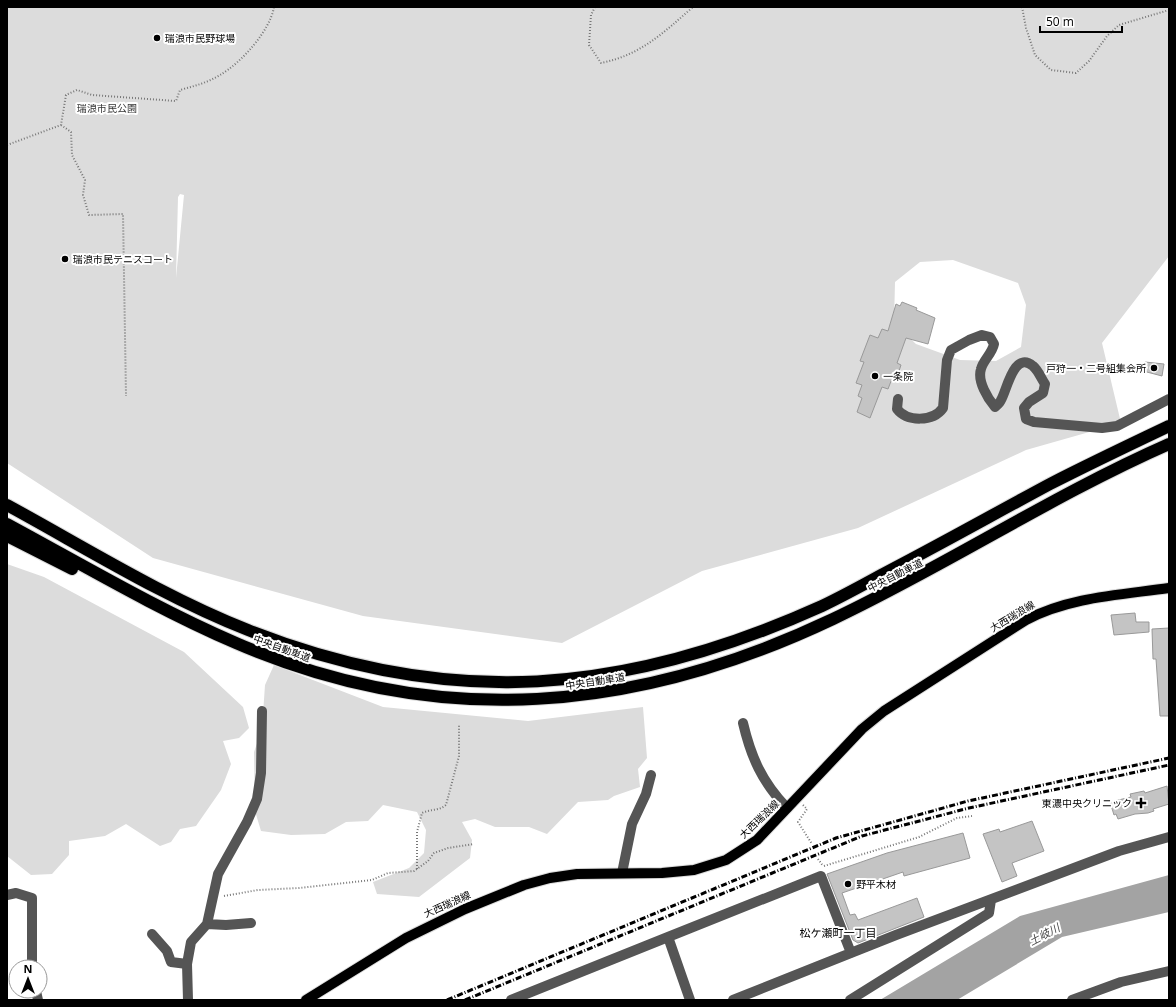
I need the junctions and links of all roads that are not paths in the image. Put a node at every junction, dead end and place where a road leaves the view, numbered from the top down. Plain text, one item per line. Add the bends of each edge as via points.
1 (898, 399) dead end
2 (1169, 399) edge
3 (1169, 426) edge
4 (1169, 444) edge
5 (7, 496) edge
6 (7, 505) edge
7 (7, 524) edge
8 (7, 536) edge
9 (82, 546) junction
10 (1169, 588) edge
11 (160, 609) junction
12 (262, 710) dead end
13 (743, 723) dead end
14 (651, 775) dead end
15 (787, 808) junction
16 (1169, 837) edge
17 (622, 873) junction
18 (7, 896) edge
19 (991, 900) junction
20 (251, 923) dead end
21 (207, 924) junction
22 (152, 934) dead end
23 (668, 937) junction
24 (851, 953) junction
25 (32, 959) edge
26 (187, 964) junction
27 (1169, 971) edge
28 (188, 1000) edge
29 (306, 1000) edge
30 (511, 1000) edge
31 (690, 1000) edge
32 (733, 1000) edge
33 (850, 1000) edge
34 (1072, 1000) edge

1 - 2 street via 897,409 904,416 928,418 939,413 943,408 947,360 951,350 982,335 990,337 994,344 993,351 981,368 980,376 995,407 1001,401 1013,369 1020,363 1027,362 1034,366 1045,384 1043,393 1024,408 1026,419 1034,422 1102,428 1117,426
3 - 9 highway, 中央自動車道 via 1050,484 973,527 799,616 695,654 656,665 594,677 532,683 477,683 422,677 333,659 246,629 207,612
4 - 11 highway, 中央自動車道 via 1097,478 903,584 773,646 687,675 608,692 565,698 478,700 371,687 290,664 239,645
5 - 9 highway via 52,522
6 - 9 highway, 中央自動車道
7 - 11 highway, 中央自動車道
8 - 11 highway
10 - 15 main road, 大西瑞浪線 via 1067,603 1047,609 1026,620 884,711 862,729
12 - 21 street via 261,772 257,799 218,874
13 - 15 street via 749,748 760,773
14 - 17 street via 646,794 632,824
15 - 17 main road, 大西瑞浪線 via 757,840 726,860 694,870
16 - 19 street via 1119,851
17 - 29 main road, 大西瑞浪線 via 577,874 550,878 524,885 464,909 406,938
18 - 25 street via 16,893 32,898
19 - 24 street
19 - 33 street via 989,912
20 - 21 street
21 - 26 street via 190,942
22 - 26 street via 167,951 171,962
23 - 24 street via 821,876
23 - 30 street
23 - 31 street
24 - 32 street
26 - 28 street
27 - 34 street via 1121,982

